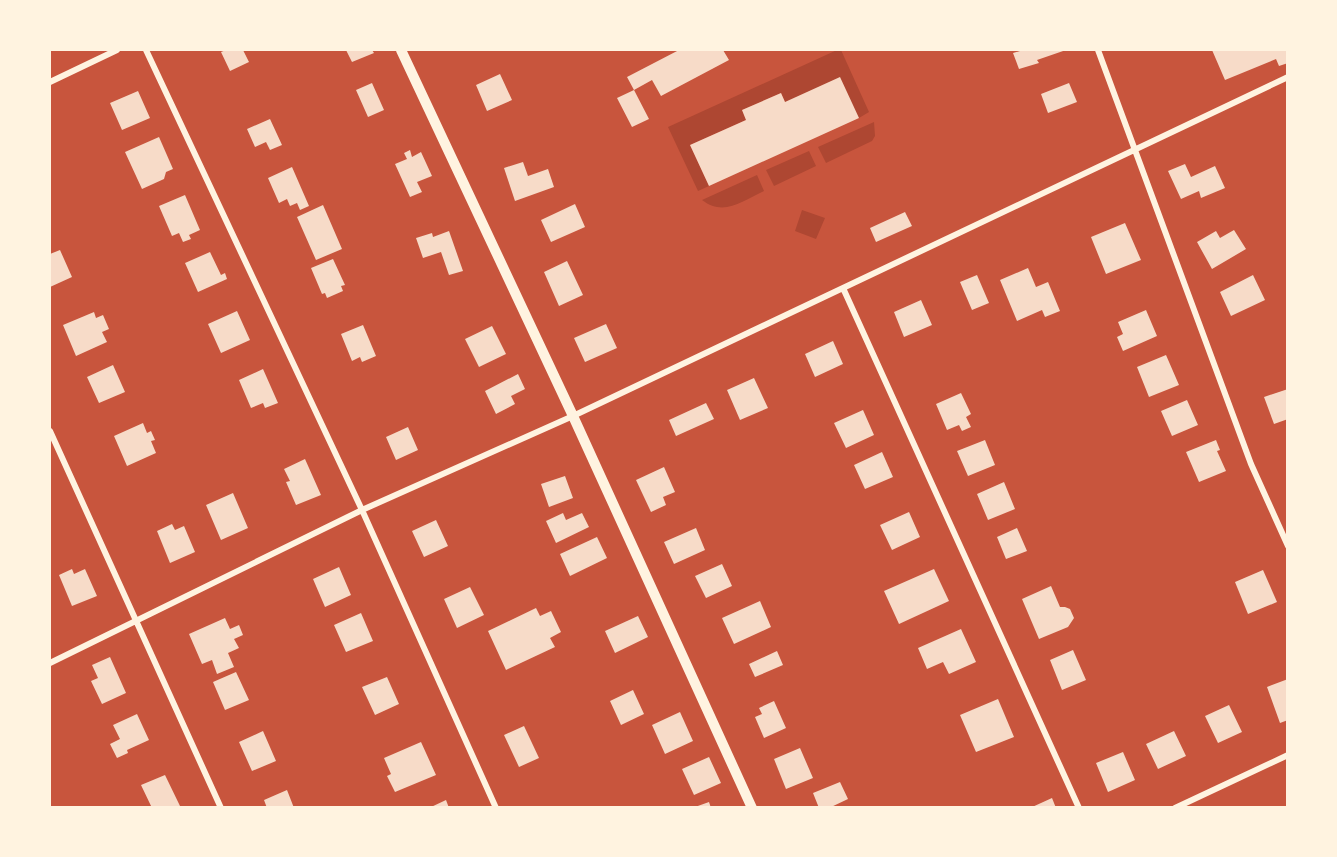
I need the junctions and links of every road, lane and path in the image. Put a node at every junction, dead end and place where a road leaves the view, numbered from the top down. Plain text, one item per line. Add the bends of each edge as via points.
1 (117, 50) edge
2 (146, 50) edge
3 (401, 50) edge
4 (1098, 50) edge
5 (1287, 77) edge
6 (50, 82) edge
7 (1134, 150) junction
8 (843, 288) junction
9 (573, 416) junction
10 (50, 431) edge
11 (362, 510) junction
12 (1287, 546) edge
13 (135, 621) junction
14 (50, 663) edge
15 (1287, 755) edge
16 (221, 807) edge
17 (496, 807) edge
18 (752, 807) edge
19 (1079, 807) edge
20 (1175, 807) edge

1 - 6 street
2 - 11 street
3 - 9 street
4 - 7 street
5 - 7 street
7 - 8 street
7 - 12 street via 1251,464
8 - 9 street
8 - 19 street
9 - 11 street
9 - 18 street
10 - 13 street
11 - 13 street
11 - 17 street
13 - 14 street
13 - 16 street
15 - 20 street

